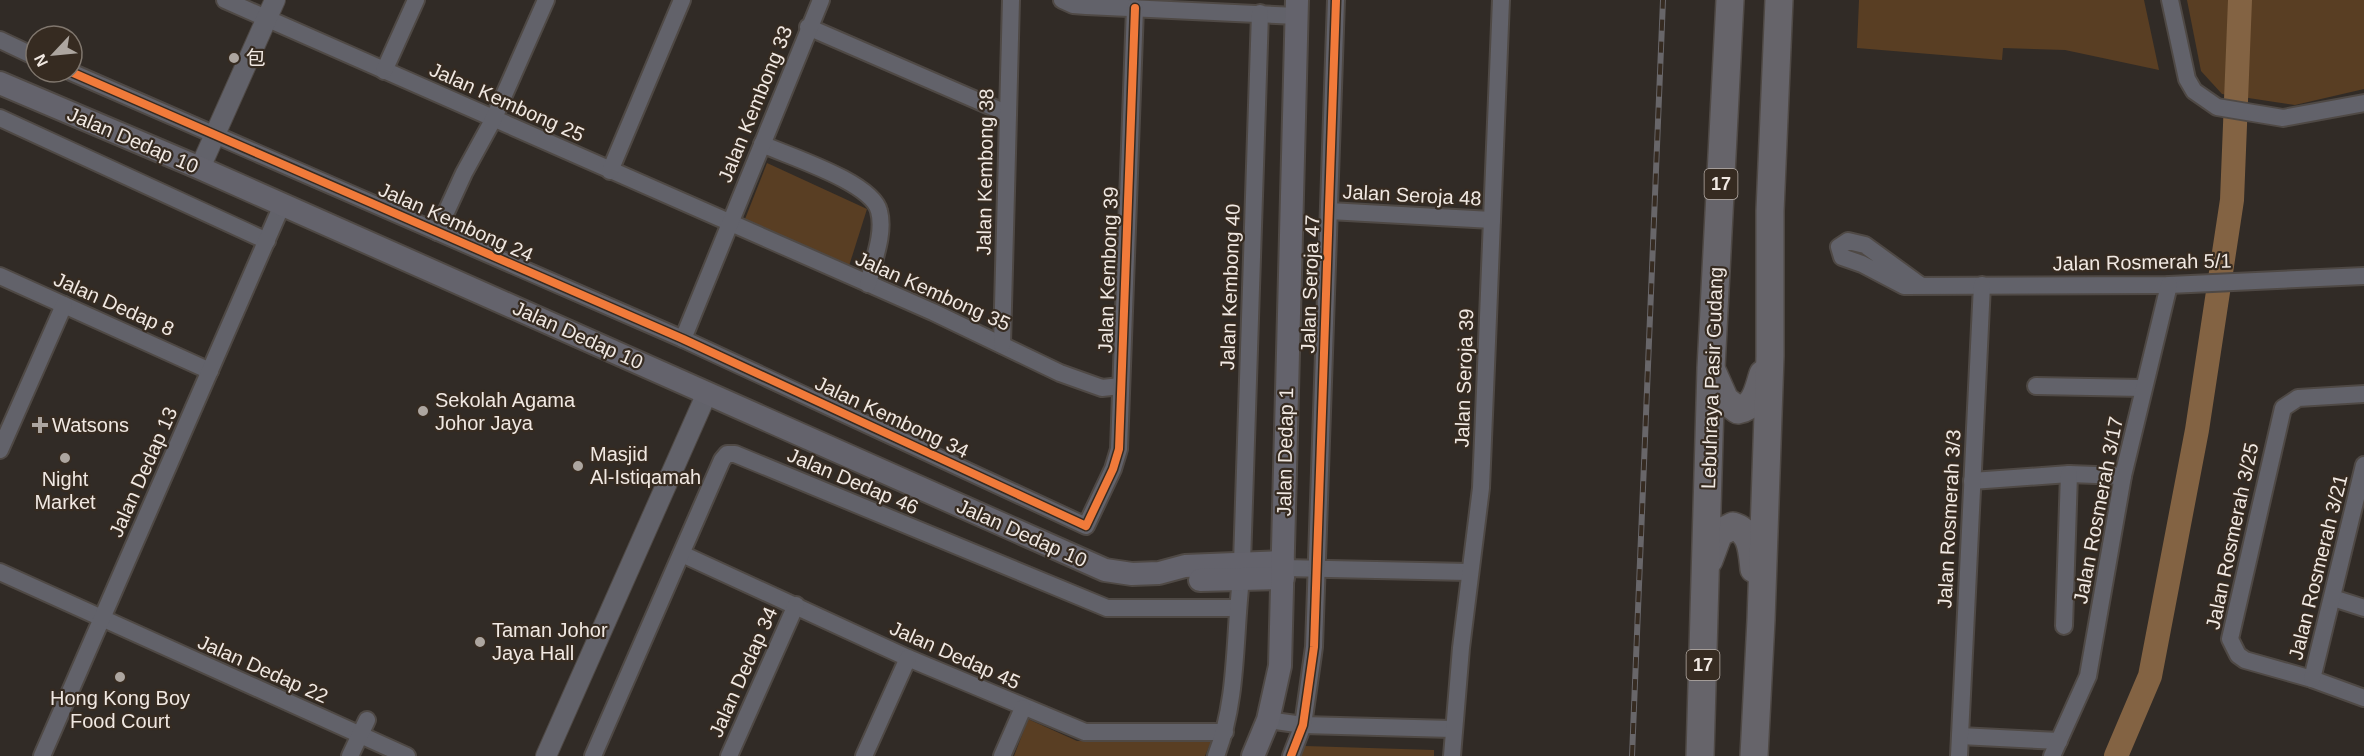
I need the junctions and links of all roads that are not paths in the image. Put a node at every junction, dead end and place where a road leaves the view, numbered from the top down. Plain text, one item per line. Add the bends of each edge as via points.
1 (225, 0) edge
2 (275, 0) edge
3 (416, 0) edge
4 (546, 0) edge
5 (682, 0) edge
6 (821, 0) edge
7 (1011, 0) edge
8 (1062, 0) edge
9 (1336, 0) edge
10 (1501, 0) edge
11 (1730, 0) edge
12 (1779, 0) edge
13 (2170, 0) edge
14 (1135, 8) junction
15 (1297, 8) edge
16 (1260, 13) junction
17 (267, 19) junction
18 (808, 27) junction
19 (0, 40) edge
20 (24, 51) edge
21 (384, 71) junction
22 (84, 78) edge
23 (0, 83) edge
24 (2364, 103) edge
25 (1006, 113) junction
26 (0, 118) edge
27 (493, 120) junction
28 (215, 134) junction
29 (762, 144) junction
30 (200, 168) junction
31 (610, 171) junction
32 (282, 205) junction
33 (1329, 211) junction
34 (1492, 220) junction
35 (729, 224) junction
36 (437, 232) junction
37 (267, 241) junction
38 (0, 276) edge
39 (2364, 276) edge
40 (868, 284) junction
41 (1920, 285) dead end
42 (1982, 285) junction
43 (2169, 285) junction
44 (64, 305) junction
45 (683, 339) junction
46 (1002, 345) junction
47 (1770, 356) junction
48 (1712, 368) junction
49 (210, 371) junction
50 (1121, 386) junction
51 (2036, 386) dead end
52 (2143, 388) junction
53 (707, 393) junction
54 (2364, 394) edge
55 (0, 450) edge
56 (2364, 465) edge
57 (2069, 474) junction
58 (2123, 476) junction
59 (1972, 481) junction
60 (2361, 492) edge
61 (1086, 525) joint
62 (682, 554) junction
63 (1283, 569) junction
64 (1318, 569) junction
65 (1242, 571) junction
66 (0, 572) edge
67 (1469, 572) junction
68 (1705, 574) junction
69 (2332, 598) junction
70 (796, 605) junction
71 (1238, 608) junction
72 (2364, 608) edge
73 (101, 620) junction
74 (1761, 620) junction
75 (2064, 626) dead end
76 (908, 658) junction
77 (2312, 679) junction
78 (2364, 698) edge
79 (1023, 708) junction
80 (1268, 720) junction
81 (1303, 725) junction
82 (363, 727) junction
83 (1452, 729) junction
84 (1226, 732) junction
85 (1960, 736) junction
86 (2056, 748) edge
87 (42, 756) edge
88 (350, 756) edge
89 (407, 756) edge
90 (546, 756) edge
91 (593, 756) edge
92 (729, 756) edge
93 (864, 756) edge
94 (1002, 756) edge
95 (1216, 756) edge
96 (1254, 756) edge
97 (1292, 756) edge
98 (1452, 756) edge
99 (1700, 756) edge
100 (1754, 756) edge
101 (1959, 756) edge

1 - 17 street, Jalan Kembong 25
2 - 17 street
3 - 21 street
4 - 27 street
5 - 31 street
6 - 18 street, Jalan Kembong 33
7 - 25 street, Jalan Kembong 38
8 - 14 street via 1073,5
9 - 33 street, Jalan Seroja 47
10 - 34 street, Jalan Seroja 39
11 - 48 highway, Lebuhraya Pasir Gudang / 17
12 - 47 highway via 1770,211
13 - 24 street via 2187,79 2194,91 2217,107 2283,118
14 - 16 street
14 - 50 street, Jalan Kembong 39
15 - 16 street
15 - 63 main road, Jalan Dedap 1
16 - 65 street, Jalan Kembong 40
17 - 21 street, Jalan Kembong 25
17 - 28 street
18 - 25 street
18 - 29 street, Jalan Kembong 33
19 - 20 street
21 - 27 street, Jalan Kembong 25
22 - 28 street, Jalan Kembong 24
23 - 30 main road, Jalan Dedap 10
25 - 46 street, Jalan Kembong 38
26 - 37 street
27 - 31 street, Jalan Kembong 25
27 - 36 street
28 - 30 street
28 - 36 street, Jalan Kembong 24
29 - 35 street, Jalan Kembong 33
29 - 40 street via 856,185 873,199 881,226
30 - 32 main road, Jalan Dedap 10
31 - 35 street, Jalan Kembong 25
32 - 37 street, Jalan Dedap 13
32 - 53 main road, Jalan Dedap 10
33 - 34 street, Jalan Seroja 48
33 - 64 street, Jalan Seroja 47
34 - 67 street, Jalan Seroja 39 via 1481,488
35 - 40 street, Jalan Kembong 35
35 - 45 street, Jalan Kembong 33
36 - 45 street, Jalan Kembong 24
37 - 49 street, Jalan Dedap 13
38 - 44 street, Jalan Dedap 8
39 - 43 street, Jalan Rosmerah 5/1
40 - 46 street, Jalan Kembong 35
41 - 42 street, Jalan Rosmerah 5/1
42 - 43 street, Jalan Rosmerah 5/1
42 - 59 street, Jalan Rosmerah 3/3
43 - 52 street, Jalan Rosmerah 3/17
44 - 49 street, Jalan Dedap 8
44 - 55 street
45 - 61 street, Jalan Kembong 34
46 - 50 street, Jalan Kembong 35 via 1102,388
47 - 48 highway via 1753,402 1738,410 1725,400
47 - 74 highway
48 - 68 highway, Lebuhraya Pasir Gudang / 17
49 - 73 street, Jalan Dedap 13
50 - 61 street, Jalan Kembong 39 via 1119,449
51 - 52 street
52 - 58 street, Jalan Rosmerah 3/17
53 - 65 main road, Jalan Dedap 10 via 1105,570 1159,573 1187,581
53 - 90 street
54 - 77 street, Jalan Rosmerah 3/25 via 2298,398 2289,402 2280,415 2230,639 2245,660
56 - 60 street, Jalan Rosmerah 3/21
57 - 58 street
57 - 59 street
57 - 75 street
58 - 86 street, Jalan Rosmerah 3/17 via 2088,676
59 - 85 street, Jalan Rosmerah 3/3
60 - 69 street, Jalan Rosmerah 3/21
62 - 70 street, Jalan Dedap 45
62 - 71 street, Jalan Dedap 46 via 722,460 727,454 735,454 1107,608
62 - 91 street
63 - 64 street
63 - 65 main road, Jalan Dedap 10
63 - 80 main road, Jalan Dedap 1 via 1280,666
64 - 67 street
64 - 81 street, Jalan Seroja 47 via 1314,647
65 - 71 street, Jalan Kembong 40
66 - 73 street, Jalan Dedap 22
67 - 83 street, Jalan Seroja 39
68 - 74 highway via 1719,533 1733,526 1741,528 1751,547
68 - 99 highway, Lebuhraya Pasir Gudang / 17
69 - 72 street
69 - 77 street, Jalan Rosmerah 3/21
70 - 76 street, Jalan Dedap 45
70 - 92 street, Jalan Dedap 34
71 - 84 street, Jalan Kembong 40
73 - 82 street, Jalan Dedap 22
73 - 87 street, Jalan Dedap 13
74 - 100 highway
76 - 79 street, Jalan Dedap 45
76 - 93 street
77 - 78 street, Jalan Rosmerah 3/25
79 - 84 street, Jalan Dedap 45 via 1086,732
79 - 94 street
80 - 81 street
80 - 96 main road, Jalan Dedap 1
81 - 83 street
81 - 97 street, Jalan Seroja 47
82 - 88 street
82 - 89 street, Jalan Dedap 22
83 - 98 street, Jalan Seroja 39
84 - 95 street, Jalan Kembong 40
85 - 86 street, Jalan Rosmerah 3/17
85 - 101 street, Jalan Rosmerah 3/3

